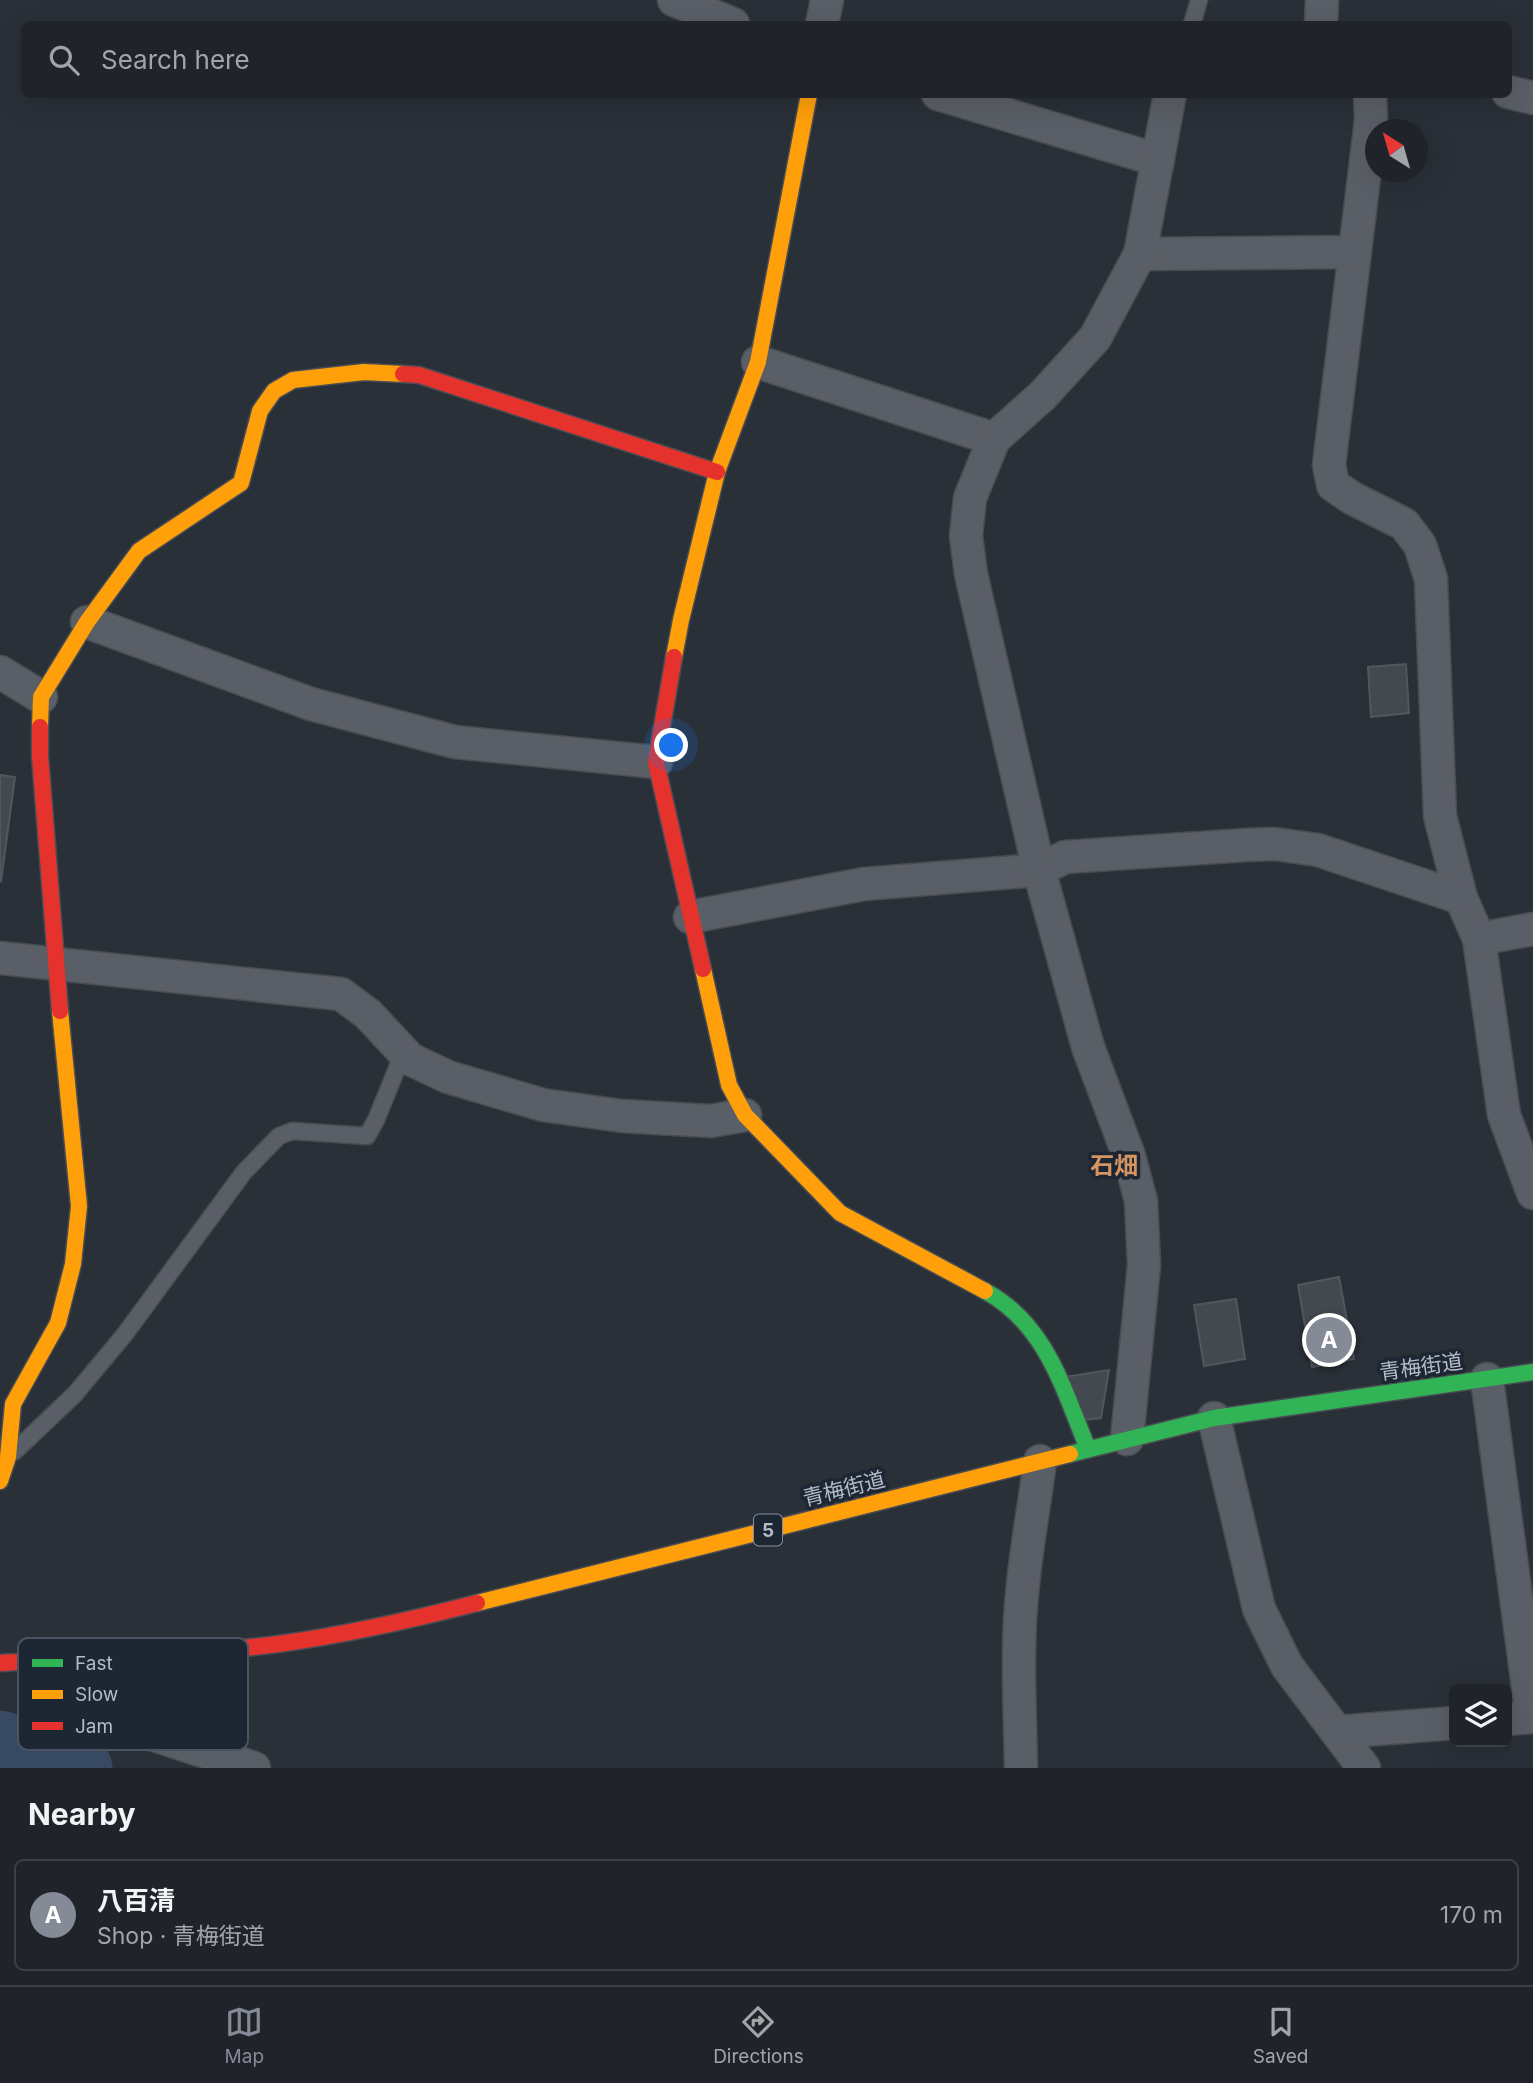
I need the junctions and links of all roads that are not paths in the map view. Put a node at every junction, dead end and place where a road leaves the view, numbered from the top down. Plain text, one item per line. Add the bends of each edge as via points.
1 (674, 0) edge
2 (827, 0) edge
3 (1199, 0) edge
4 (1322, 0) edge
5 (726, 21) edge
6 (823, 21) edge
7 (1193, 21) edge
8 (1321, 21) edge
9 (1512, 93) edge
10 (807, 98) edge
11 (951, 98) edge
12 (1169, 98) edge
13 (1370, 98) edge
14 (1533, 98) edge
15 (1158, 160) junction
16 (1355, 253) junction
17 (1140, 254) junction
18 (758, 362) junction
19 (994, 439) junction
20 (717, 472) junction
21 (86, 622) junction
22 (0, 673) edge
23 (41, 697) junction
24 (656, 762) junction
25 (1039, 870) junction
26 (1461, 898) junction
27 (690, 917) junction
28 (1533, 929) edge
29 (1479, 939) junction
30 (0, 958) edge
31 (55, 963) junction
32 (404, 1051) junction
33 (745, 1115) junction
34 (1533, 1194) edge
35 (1533, 1372) edge
36 (1487, 1379) junction
37 (1214, 1418) junction
38 (1127, 1439) junction
39 (1088, 1449) junction
40 (8, 1457) junction
41 (1040, 1461) junction
42 (0, 1481) edge
43 (248, 1647) edge
44 (18, 1662) edge
45 (0, 1663) edge
46 (1512, 1719) edge
47 (1449, 1723) edge
48 (1338, 1732) junction
49 (200, 1750) edge
50 (254, 1768) edge
51 (1021, 1768) edge
52 (1364, 1768) edge

1 - 5 street
2 - 6 street
3 - 7 lane
4 - 8 street
9 - 14 street
10 - 18 street
11 - 15 street
12 - 15 street
13 - 16 street
15 - 17 street
16 - 17 street
16 - 26 street via 1329,465 1333,485 1404,524 1420,545 1431,579 1440,816
17 - 19 street via 1095,338 1043,395
18 - 19 street
18 - 20 street
19 - 25 street via 971,498 966,536
20 - 21 street via 419,375 364,372 293,380 274,391 260,411 241,483 139,551
20 - 24 street via 681,620
21 - 23 street
21 - 24 street via 311,704 455,742
22 - 23 street
23 - 31 street via 40,756
24 - 27 street
25 - 26 street via 1065,857 1275,844 1318,850
25 - 27 street via 864,884
25 - 38 street via 1096,1072 1141,1201 1144,1265
26 - 29 street
27 - 33 street via 729,1085
28 - 29 street
29 - 34 street via 1504,1115
30 - 31 street
31 - 32 street via 341,994
31 - 40 street via 78,1218 73,1264 58,1323 13,1404
32 - 33 street via 410,1059 447,1077 543,1105 711,1121
32 - 40 lane via 367,1136 292,1131 279,1136 244,1172 75,1394
33 - 39 street via 841,1213 1010,1307 1027,1324 1064,1391
35 - 36 street, 青梅街道 / 5
36 - 37 street, 青梅街道 / 5
36 - 46 street via 1532,1717
37 - 38 street, 青梅街道 / 5
37 - 48 street via 1259,1609 1287,1666
38 - 39 street, 青梅街道 / 5
39 - 41 street, 青梅街道 / 5
40 - 42 street
41 - 43 street, 青梅街道 / 5 via 387,1625
41 - 51 street via 1023,1584 1018,1675
44 - 45 street, 青梅街道 / 5
47 - 48 street
48 - 52 street
49 - 50 street

